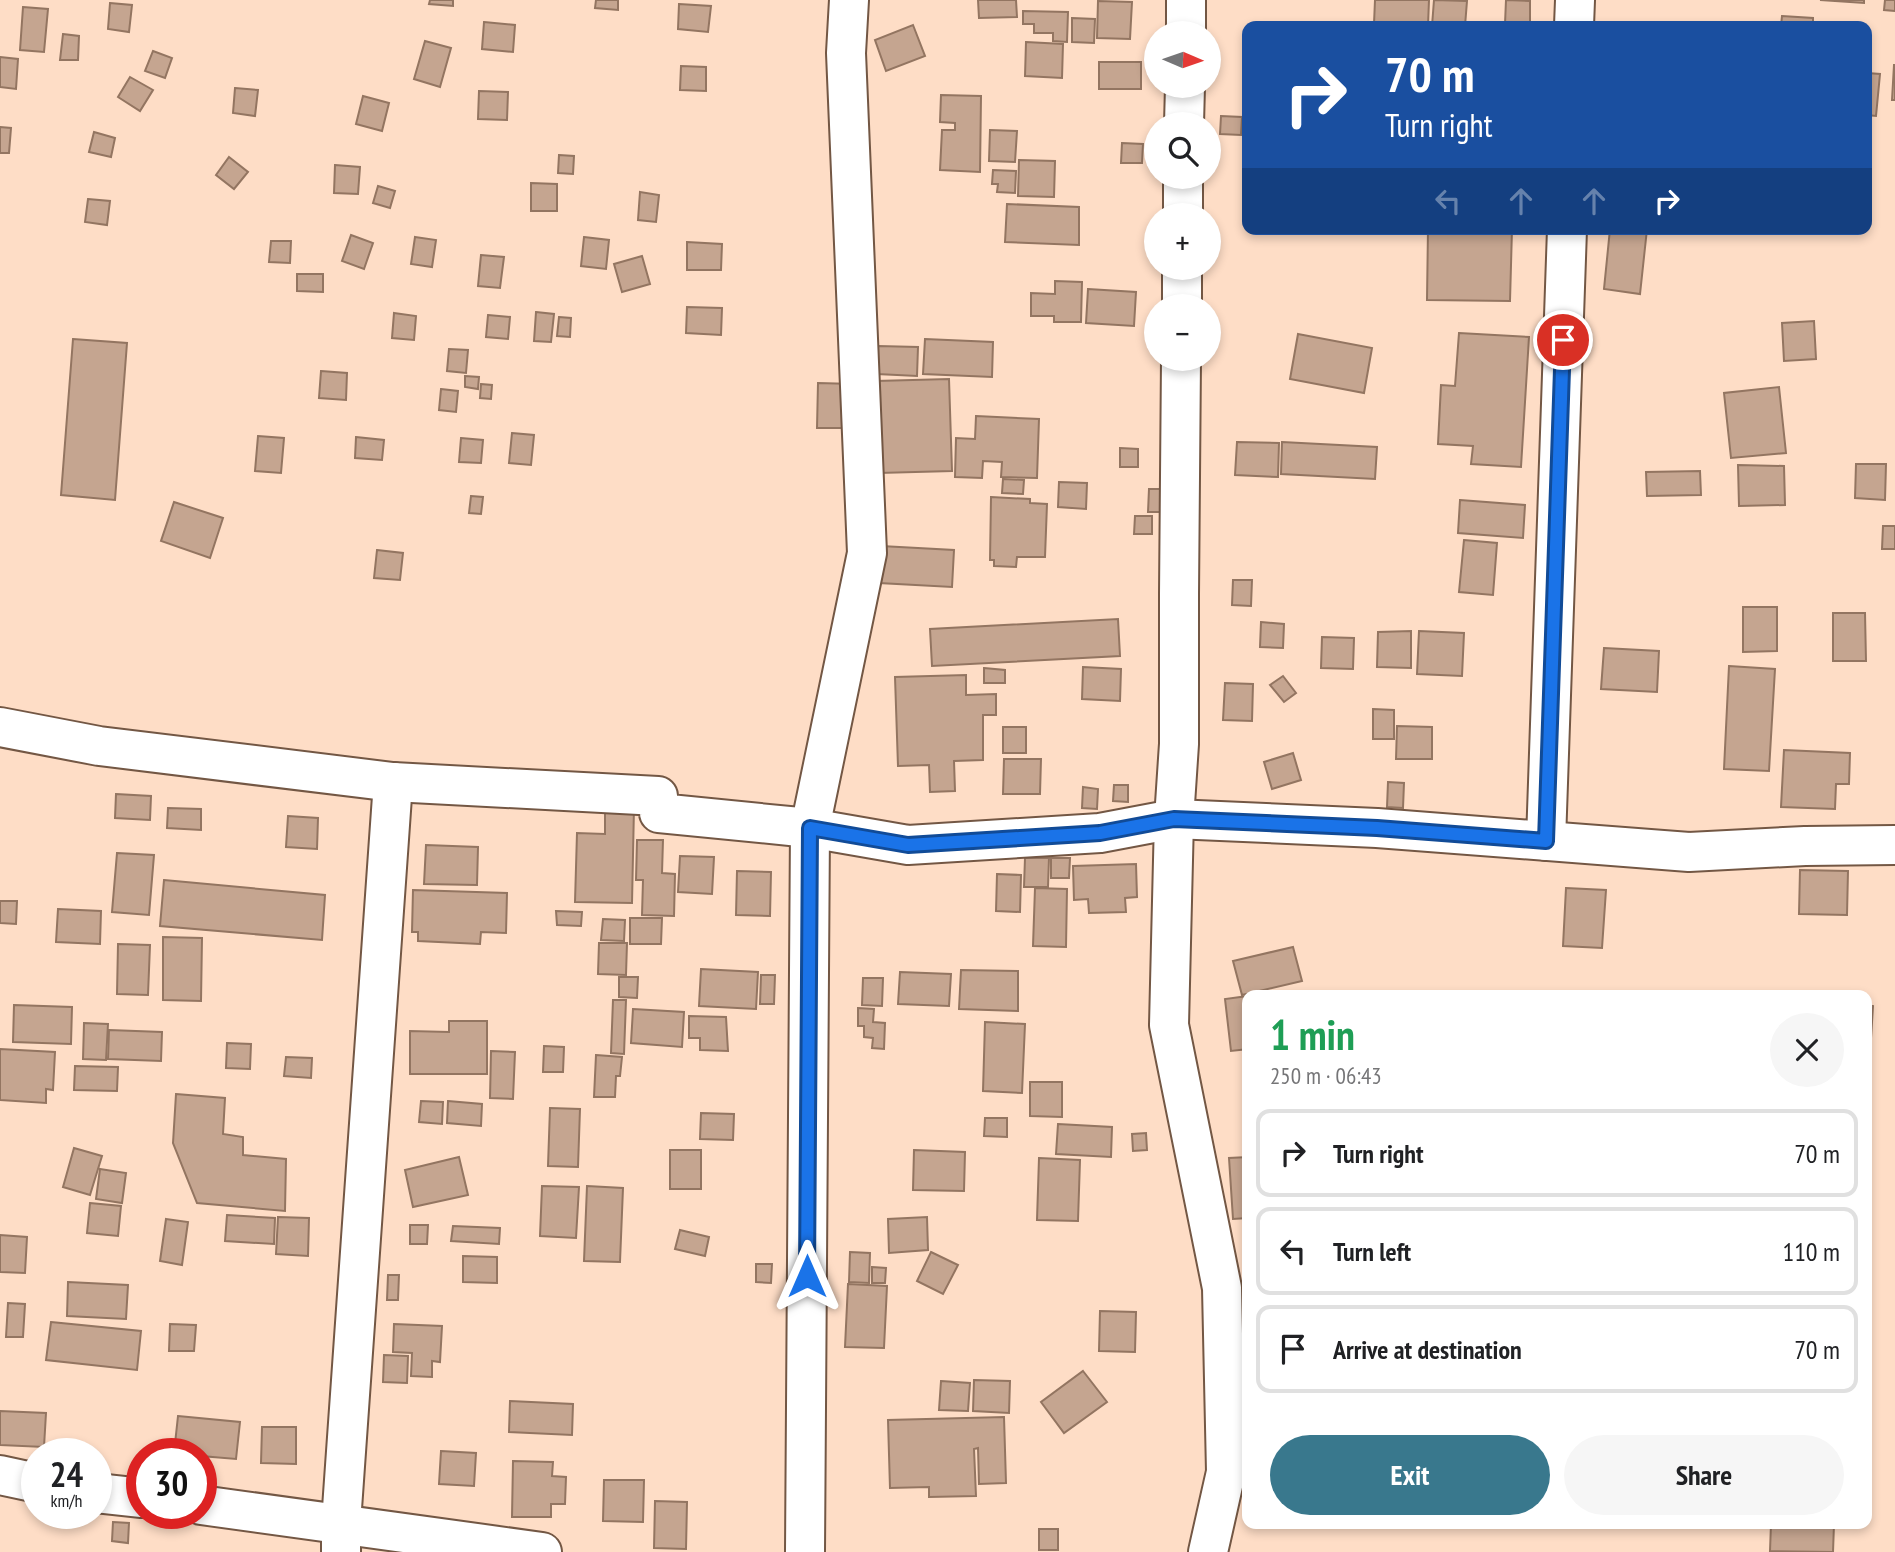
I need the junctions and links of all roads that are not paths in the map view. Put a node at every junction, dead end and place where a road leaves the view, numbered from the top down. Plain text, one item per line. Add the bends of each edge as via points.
1 (849, 0) edge
2 (1186, 0) edge
3 (1575, 0) edge
4 (1186, 21) edge
5 (1574, 21) edge
6 (1567, 235) edge
7 (1181, 371) edge
8 (0, 727) edge
9 (393, 782) junction
10 (1174, 819) junction
11 (810, 828) junction
12 (1546, 841) junction
13 (1895, 845) edge
14 (0, 1475) edge
15 (21, 1480) edge
16 (217, 1509) edge
17 (341, 1538) edge
18 (542, 1552) edge
19 (805, 1552) edge
20 (1208, 1552) edge

1 - 11 street via 846,53 867,553
2 - 4 street
3 - 5 street
6 - 12 street
7 - 10 street via 1179,744
8 - 9 street via 99,746
9 - 11 street via 659,796 659,813
9 - 17 street
10 - 11 street via 1100,833 908,845
10 - 12 street
10 - 20 street via 1169,1025 1222,1287 1226,1472
11 - 19 street
12 - 13 street via 1689,852
14 - 15 street
16 - 17 street
17 - 18 street

